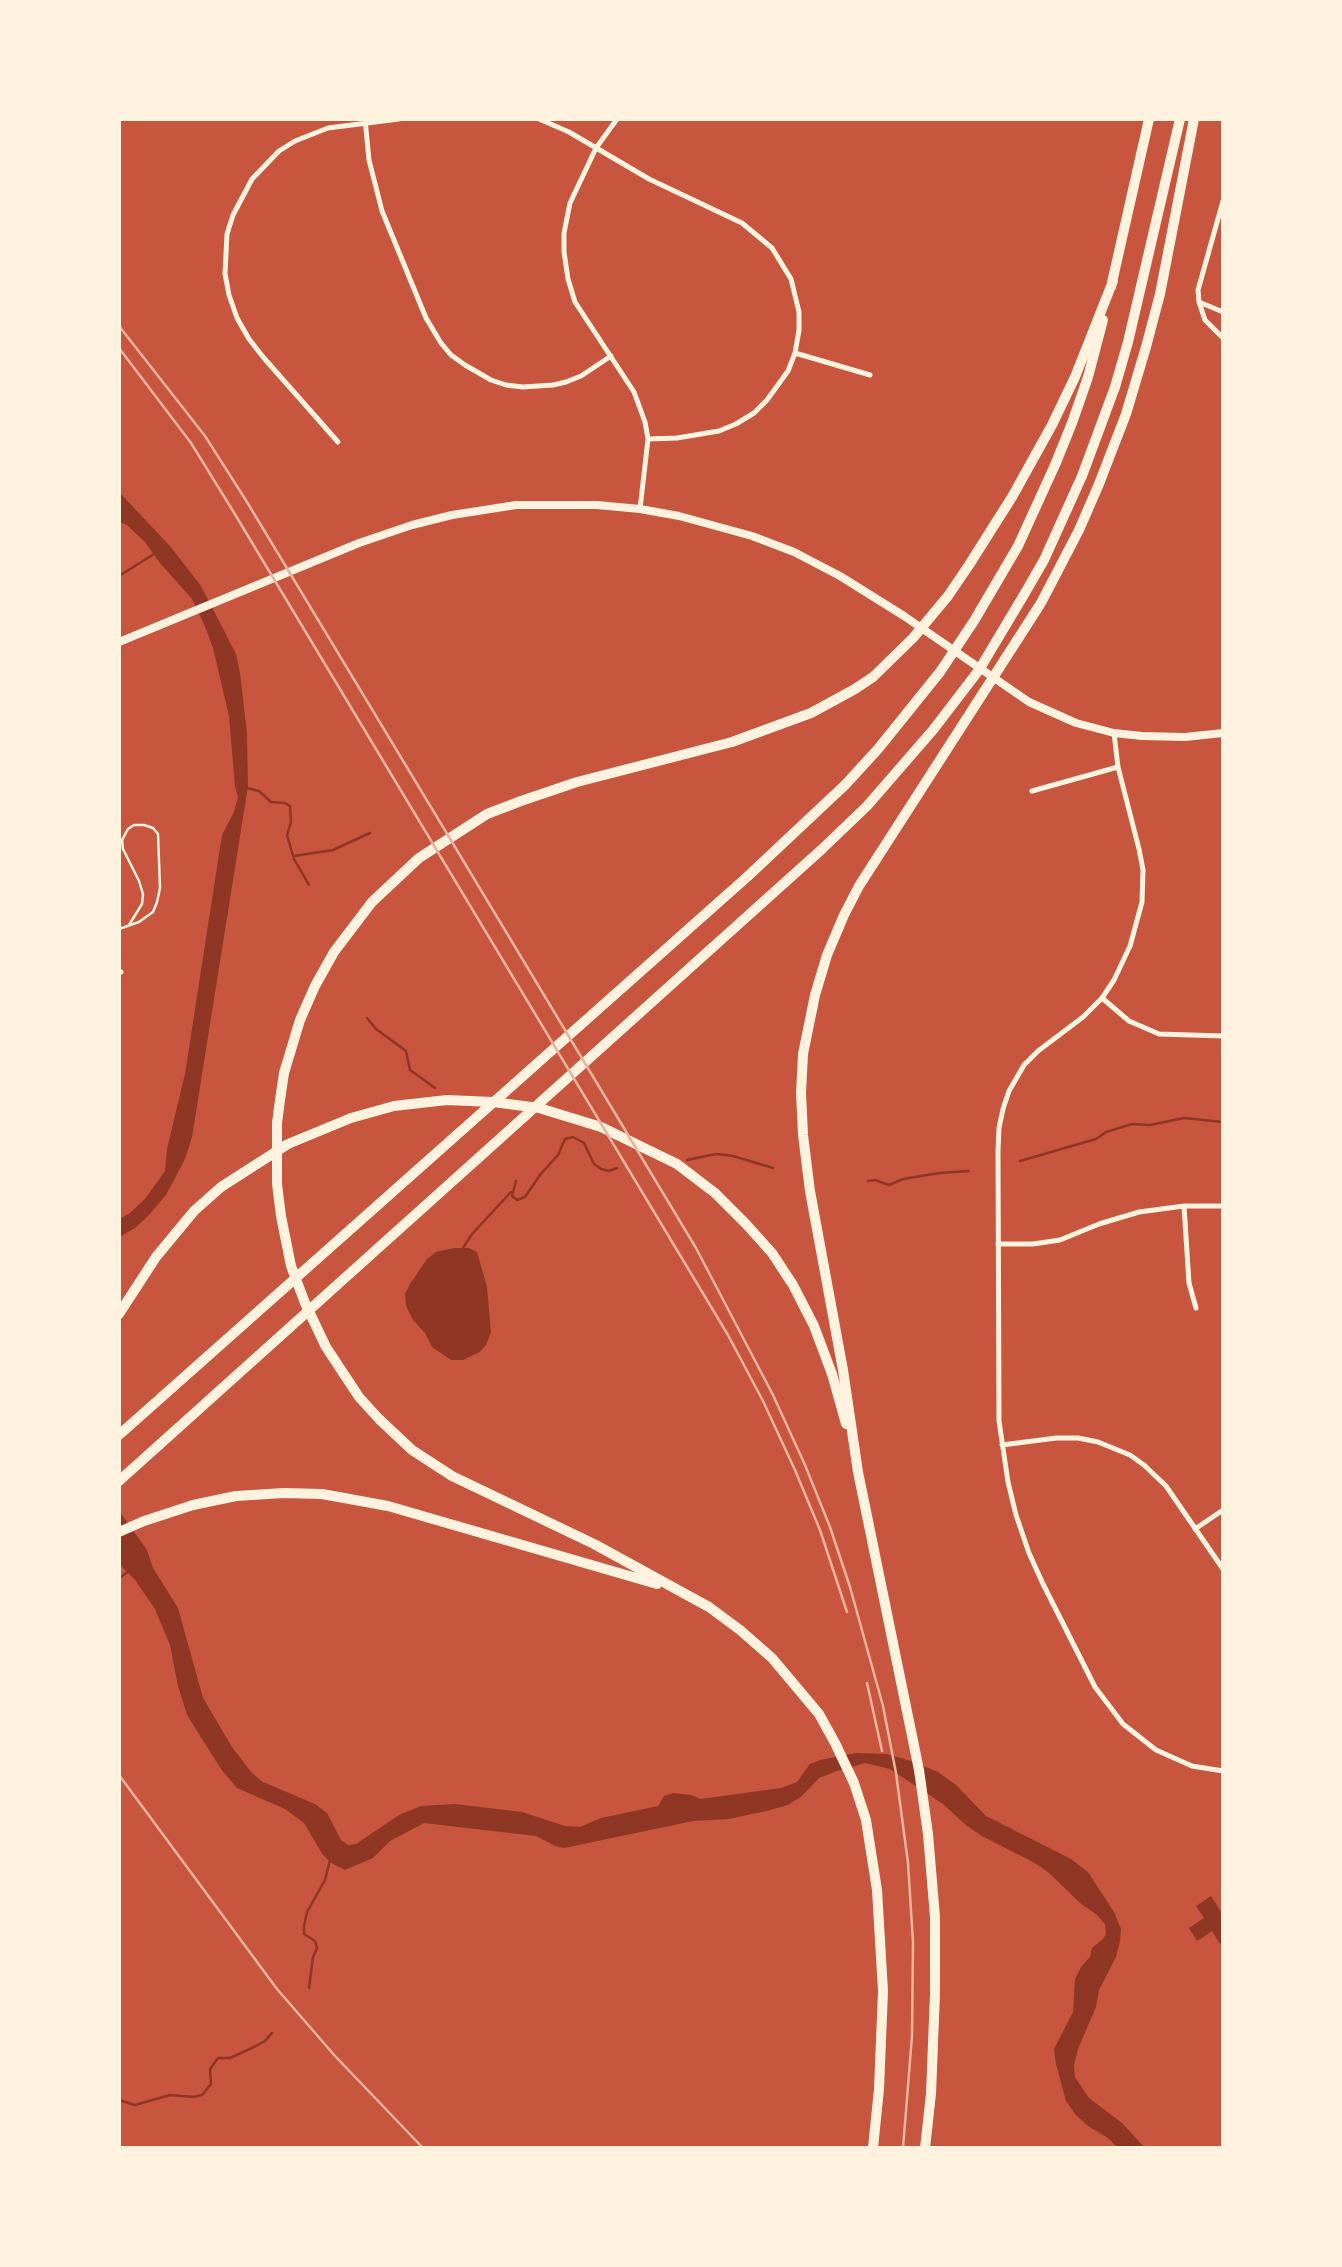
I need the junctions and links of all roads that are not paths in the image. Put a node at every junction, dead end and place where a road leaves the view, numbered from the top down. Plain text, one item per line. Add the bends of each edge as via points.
1 (399, 119) edge
2 (539, 119) edge
3 (617, 119) edge
4 (1149, 119) edge
5 (1180, 119) edge
6 (1194, 119) edge
7 (365, 121) edge
8 (596, 148) junction
9 (1223, 201) edge
10 (1113, 282) junction
11 (1199, 302) junction
12 (1223, 312) edge
13 (1223, 338) edge
14 (794, 353) junction
15 (611, 356) junction
16 (870, 375) dead end
17 (648, 439) junction
18 (338, 442) dead end
19 (640, 509) junction
20 (119, 642) edge
21 (1114, 733) junction
22 (1223, 733) edge
23 (1118, 767) junction
24 (1032, 791) dead end
25 (129, 925) junction
26 (119, 929) edge
27 (1102, 998) junction
28 (1223, 1037) edge
29 (1184, 1206) junction
30 (1223, 1206) edge
31 (998, 1244) junction
32 (1196, 1308) dead end
33 (119, 1314) edge
34 (119, 1435) edge
35 (1002, 1445) junction
36 (859, 1472) junction
37 (119, 1481) edge
38 (1223, 1510) edge
39 (1195, 1529) junction
40 (119, 1532) edge
41 (1223, 1569) edge
42 (683, 1592) junction
43 (1223, 1771) edge
44 (873, 2148) edge
45 (925, 2148) edge

1 - 7 street
2 - 8 street
3 - 8 street
4 - 10 highway
5 - 37 highway via 1142,289 1111,399 1082,476 1044,560 999,637 933,730 867,806 766,901
6 - 36 highway via 1160,294 1126,414 1099,484 1041,603 859,886 814,995 803,1054 803,1135
7 - 15 street via 382,211 426,318 452,355 491,380 523,387 566,382
7 - 18 street via 312,133 265,164 238,205 225,252 229,295 249,340
8 - 14 street via 742,223 772,248 796,295 799,330
8 - 15 street via 570,203 564,252 575,302
9 - 11 street
10 - 34 highway via 1088,377 1051,476 1006,567 940,671 878,748 747,877
10 - 42 highway via 1052,425 991,531 948,596 873,677 811,713 769,730 577,782 487,814 399,875 372,902 334,952 300,1020 284,1073 277,1123 281,1216 291,1266 305,1303 326,1347 359,1397 412,1450 452,1476
11 - 12 street
11 - 13 street via 1205,320
14 - 16 street
14 - 17 street via 779,385 736,425 700,435
15 - 17 street via 634,393
17 - 19 street
19 - 20 main road via 516,505 452,515 388,532
19 - 21 main road via 710,523 794,552 904,616 1018,695 1065,719
21 - 22 main road via 1171,737
21 - 23 street
23 - 24 street
23 - 27 street via 1136,832 1143,886 1130,946
25 - 25 lane via 153,912 160,888 158,834 144,825 128,829 122,840 143,894
25 - 26 lane
27 - 28 street via 1129,1021 1160,1034
27 - 31 street via 1038,1051 1009,1091 999,1128
29 - 30 street
29 - 31 street via 1139,1212 1060,1240
29 - 32 street via 1189,1283
31 - 35 street
33 - 36 highway via 194,1211 249,1167 298,1139 394,1106 447,1100 539,1108 601,1127 695,1176 772,1253 814,1326
35 - 39 street via 1056,1438 1115,1447 1156,1476
35 - 43 street via 1029,1553 1109,1708 1156,1750 1192,1766
36 - 45 highway via 928,1834 935,1946 934,2037
38 - 39 street
39 - 41 street
40 - 42 highway via 193,1505 236,1496 322,1494 388,1506
42 - 44 highway via 740,1630 800,1689 854,1783 874,1858 883,1991

